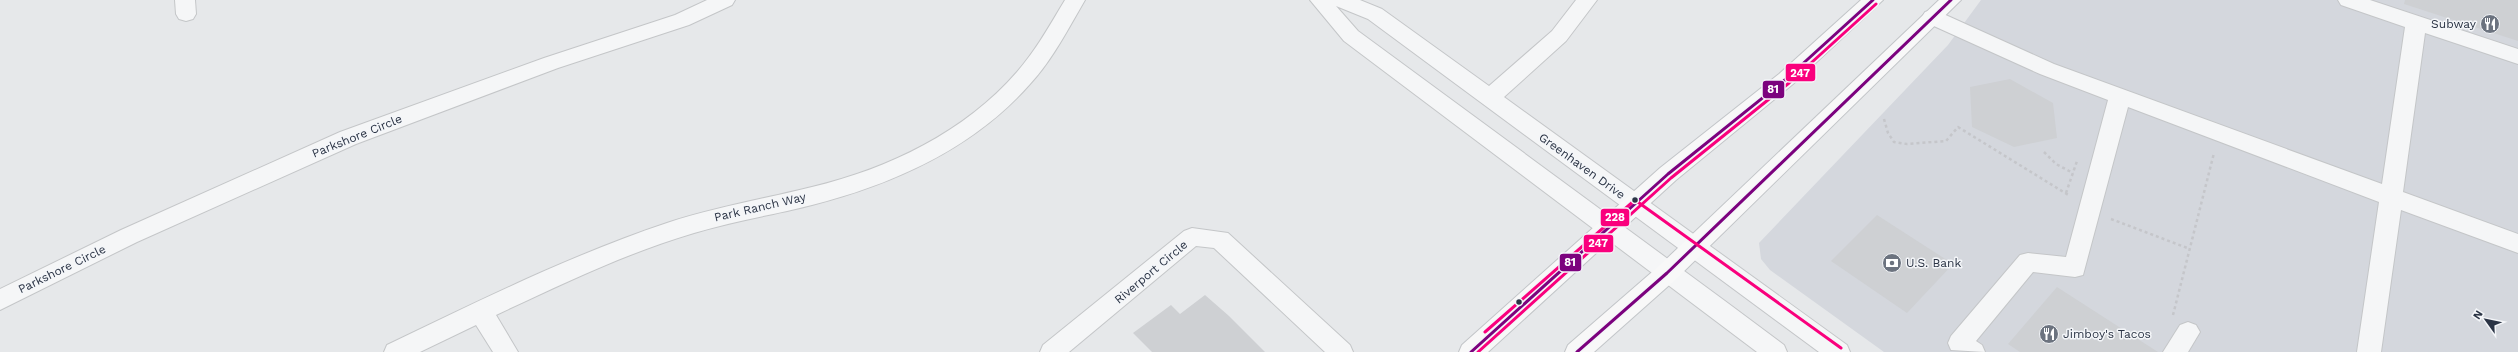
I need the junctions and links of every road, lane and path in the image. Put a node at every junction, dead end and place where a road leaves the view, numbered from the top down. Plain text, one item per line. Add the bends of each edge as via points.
1 (726, 0) edge
2 (1075, 0) edge
3 (1320, 0) edge
4 (1341, 0) edge
5 (1587, 0) edge
6 (1873, 0) edge
7 (1951, 0) edge
8 (2348, 0) edge
9 (1932, 17) junction
10 (2416, 23) junction
11 (2518, 57) edge
12 (2120, 96) junction
13 (1489, 98) junction
14 (1884, 119) dead end
15 (2044, 152) dead end
16 (2214, 152) dead end
17 (2073, 173) dead end
18 (2392, 197) junction
19 (1634, 205) junction
20 (2090, 209) junction
21 (1608, 228) junction
22 (2518, 244) edge
23 (1693, 248) junction
24 (2190, 250) junction
25 (1667, 273) junction
26 (0, 300) edge
27 (480, 311) junction
28 (2180, 325) joint
29 (396, 352) edge
30 (506, 352) edge
31 (1052, 352) edge
32 (1342, 352) edge
33 (1471, 352) edge
34 (1577, 352) edge
35 (1775, 352) edge
36 (1838, 352) edge
37 (1973, 352) edge
38 (2175, 352) edge
39 (2369, 352) edge

1 - 26 street, Parkshore Circle via 682,20 537,68 348,138 129,236
2 - 27 street, Park Ranch Way via 1046,50 1012,92 969,127 907,163 858,183 812,196 736,211 655,236
3 - 21 street via 1351,36
4 - 13 street, Greenhaven Drive via 1375,14
5 - 13 street via 1559,36
6 - 19 main road via 1786,79 1673,169
7 - 9 main road
8 - 10 street
9 - 12 street via 2047,69
9 - 23 main road
10 - 11 street
10 - 18 street
12 - 18 street
12 - 20 street
13 - 19 street, Greenhaven Drive
14 - 20 path via 1894,142 1907,144 1946,141 1958,127
15 - 17 path via 2056,164
16 - 24 path
18 - 22 street
18 - 39 street
19 - 21 main road
19 - 23 street, Greenhaven Drive
20 - 24 path
20 - 37 street via 2075,268 2028,262 1960,343
21 - 25 street
21 - 33 main road
23 - 25 main road
23 - 36 street, Greenhaven Drive via 1744,282
24 - 28 path
25 - 34 main road
25 - 35 street
27 - 29 street, Park Ranch Way
27 - 30 street
28 - 38 street
31 - 32 street, Riverport Circle via 1192,237 1220,239

